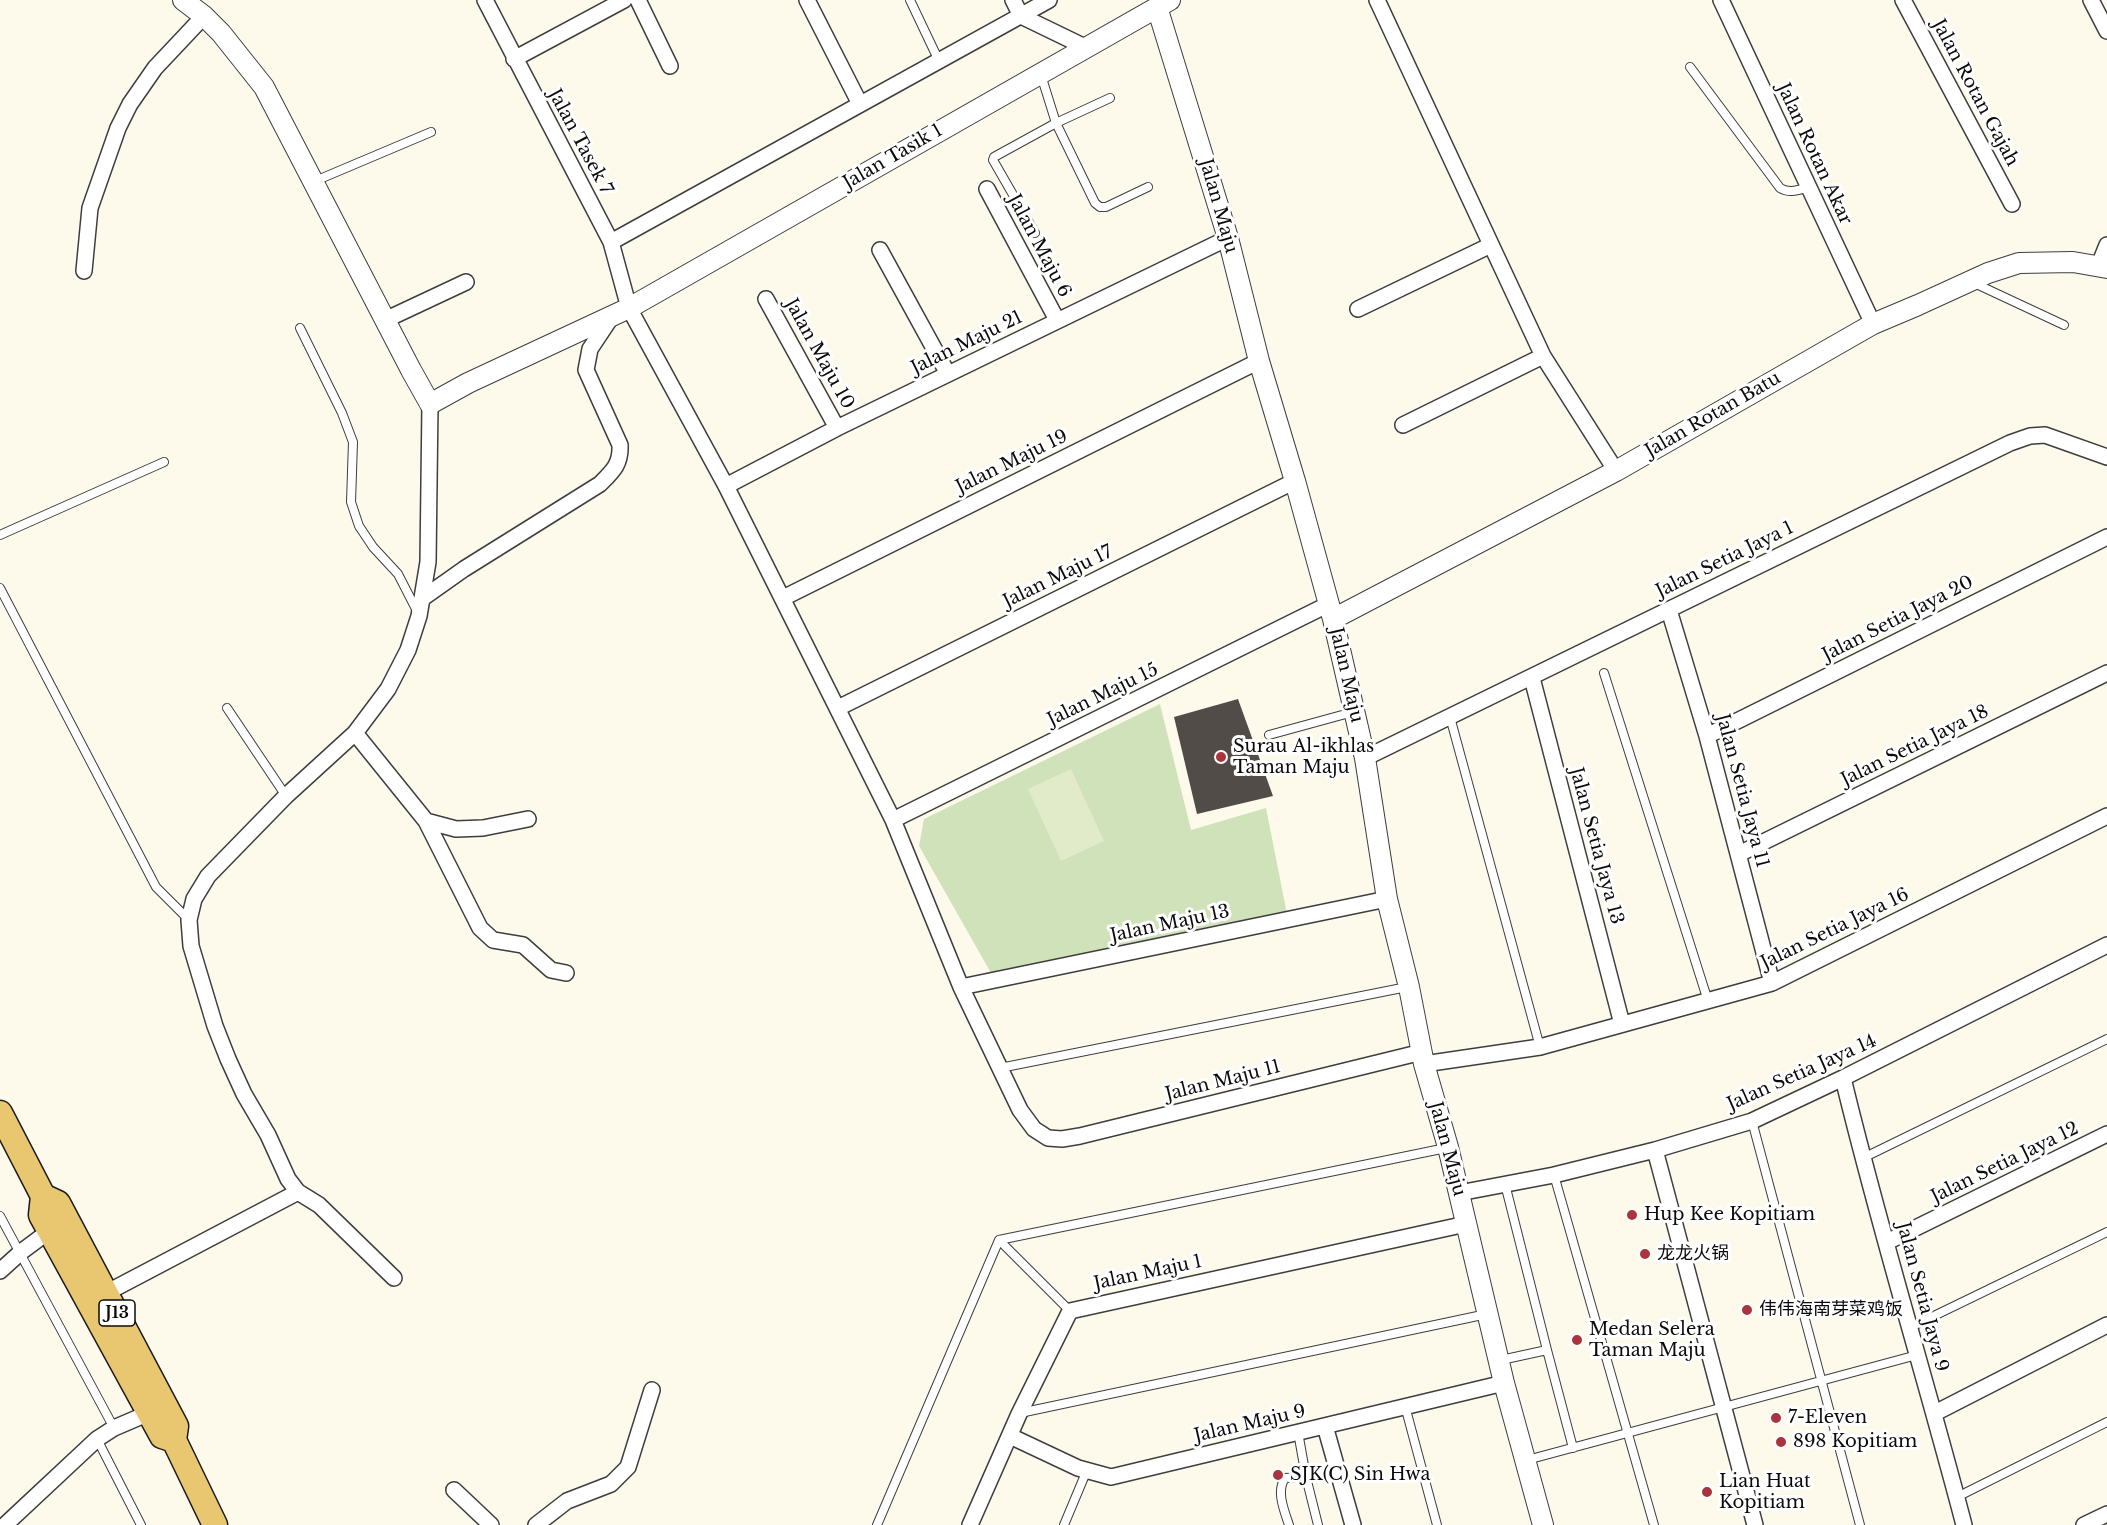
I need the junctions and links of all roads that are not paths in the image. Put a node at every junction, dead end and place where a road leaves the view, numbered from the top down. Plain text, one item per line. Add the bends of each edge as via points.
1 (183, 0) edge
2 (484, 0) edge
3 (624, 0) edge
4 (638, 0) edge
5 (807, 0) edge
6 (910, 0) edge
7 (1013, 0) edge
8 (1049, 0) edge
9 (1377, 0) edge
10 (1721, 0) edge
11 (1903, 0) edge
12 (2091, 0) edge
13 (1154, 7) edge
14 (204, 16) junction
15 (1020, 16) junction
16 (2107, 31) edge
17 (1085, 47) junction
18 (514, 58) junction
19 (939, 61) junction
20 (670, 66) dead end
21 (1690, 66) dead end
22 (1040, 74) junction
23 (1110, 98) dead end
24 (860, 104) junction
25 (1056, 123) junction
26 (431, 132) dead end
27 (314, 182) junction
28 (1148, 187) dead end
29 (1809, 187) junction
30 (987, 189) dead end
31 (2012, 204) dead end
32 (1035, 233) dead end
33 (1228, 238) junction
34 (611, 242) junction
35 (1491, 245) junction
36 (2107, 245) edge
37 (880, 250) dead end
38 (2103, 266) edge
39 (84, 272) dead end
40 (1970, 281) junction
41 (466, 282) dead end
42 (766, 299) dead end
43 (1358, 309) dead end
44 (621, 312) junction
45 (385, 320) junction
46 (1057, 320) junction
47 (1873, 324) junction
48 (2064, 325) dead end
49 (300, 328) dead end
50 (1543, 356) junction
51 (1259, 361) junction
52 (948, 374) junction
53 (430, 404) junction
54 (1403, 425) dead end
55 (837, 428) junction
56 (2107, 457) edge
57 (164, 462) dead end
58 (1616, 471) junction
59 (1295, 481) junction
60 (726, 486) junction
61 (0, 535) edge
62 (2107, 537) edge
63 (0, 588) edge
64 (423, 598) junction
65 (783, 598) junction
66 (1669, 609) junction
67 (1331, 612) junction
68 (419, 616) junction
69 (1604, 673) dead end
70 (2107, 673) edge
71 (1532, 678) junction
72 (226, 708) dead end
73 (838, 708) junction
74 (1353, 712) junction
75 (1450, 717) junction
76 (355, 733) junction
77 (1269, 735) dead end
78 (1707, 736) junction
79 (1365, 758) junction
80 (286, 796) junction
81 (2107, 816) edge
82 (528, 819) dead end
83 (426, 820) junction
84 (893, 820) junction
85 (1739, 854) junction
86 (1387, 899) junction
87 (189, 920) junction
88 (2107, 945) edge
89 (566, 973) dead end
90 (1772, 983) junction
91 (961, 987) junction
92 (1409, 987) junction
93 (1708, 1000) junction
94 (1622, 1024) junction
95 (2107, 1039) edge
96 (1540, 1047) junction
97 (1423, 1058) junction
98 (1000, 1068) junction
99 (1843, 1078) junction
100 (0, 1113) edge
101 (1752, 1120) junction
102 (1034, 1129) joint
103 (2107, 1134) edge
104 (1448, 1148) junction
105 (1655, 1150) junction
106 (1863, 1158) junction
107 (1554, 1175) junction
108 (1505, 1184) junction
109 (298, 1192) junction
110 (1459, 1193) junction
111 (0, 1216) edge
112 (1466, 1224) junction
113 (58, 1225) junction
114 (2107, 1232) edge
115 (999, 1240) junction
116 (1887, 1242) junction
117 (21, 1252) junction
118 (0, 1271) edge
119 (394, 1278) dead end
120 (106, 1293) junction
121 (1070, 1311) junction
122 (1489, 1314) junction
123 (2107, 1325) edge
124 (1909, 1328) junction
125 (1547, 1350) junction
126 (1917, 1355) junction
127 (1499, 1360) junction
128 (1821, 1381) junction
129 (1504, 1383) junction
130 (652, 1390) dead end
131 (1405, 1406) junction
132 (1724, 1407) junction
133 (158, 1410) junction
134 (1935, 1413) junction
135 (1019, 1414) junction
136 (2107, 1422) edge
137 (1325, 1426) junction
138 (114, 1428) junction
139 (1298, 1432) junction
140 (1628, 1434) junction
141 (1010, 1436) junction
142 (97, 1439) junction
143 (1573, 1448) junction
144 (1525, 1460) junction
145 (1087, 1470) junction
146 (1306, 1477) junction
147 (454, 1490) dead end
148 (1957, 1497) junction
149 (2107, 1514) edge
150 (5, 1525) edge
151 (141, 1525) edge
152 (215, 1525) edge
153 (490, 1525) edge
154 (536, 1525) edge
155 (877, 1525) edge
156 (970, 1525) edge
157 (1064, 1525) edge
158 (1288, 1525) edge
159 (1318, 1525) edge
160 (1353, 1525) edge
161 (1437, 1525) edge
162 (1543, 1525) edge
163 (1654, 1525) edge
164 (1755, 1525) edge
165 (1860, 1525) edge
166 (1964, 1525) edge
167 (2084, 1525) edge

1 - 14 street
2 - 18 street, Jalan Tasek 7
3 - 18 street
4 - 20 street
5 - 24 street
6 - 19 lane
7 - 15 street
8 - 15 street
9 - 35 street
10 - 29 street, Jalan Rotan Akar
11 - 31 street, Jalan Rotan Gajah
12 - 16 street
13 - 17 street, Jalan Tasik 1
13 - 33 street, Jalan Maju
14 - 27 street via 264,87
14 - 39 street via 155,68 118,128 90,208
15 - 17 street
15 - 19 street
17 - 22 street, Jalan Tasik 1
18 - 34 street, Jalan Tasek 7
19 - 24 street
21 - 29 lane via 1780,188 1794,192
22 - 25 lane
22 - 44 street, Jalan Tasik 1
23 - 25 lane
24 - 34 street
25 - 28 lane via 1100,207
25 - 32 lane via 997,154 993,160
26 - 27 lane
27 - 45 street
29 - 47 street, Jalan Rotan Akar
30 - 46 street, Jalan Maju 6
33 - 46 street, Jalan Maju 21
33 - 51 street, Jalan Maju
34 - 44 street, Jalan Tasek 7
35 - 43 street
35 - 50 street
36 - 38 street
37 - 52 street
38 - 40 street, Jalan Rotan Batu via 2019,263
40 - 47 street, Jalan Rotan Batu
40 - 48 lane
41 - 45 street
42 - 55 street, Jalan Maju 10
44 - 53 street, Jalan Tasik 1
44 - 60 street, Jalan Tasek 7
44 - 64 street via 590,349 586,370 620,445 621,458 616,468 600,484
45 - 53 street
46 - 52 street, Jalan Maju 21
47 - 58 street, Jalan Rotan Batu
49 - 68 lane via 352,442 351,502 359,526 398,574
50 - 54 street
50 - 58 street
51 - 59 street, Jalan Maju
51 - 65 street, Jalan Maju 19
52 - 55 street, Jalan Maju 21
53 - 64 street via 428,562
55 - 60 street, Jalan Maju 21
56 - 66 street, Jalan Setia Jaya 1 via 2045,435 2030,436
57 - 61 lane
58 - 67 street, Jalan Rotan Batu
59 - 67 street, Jalan Maju
59 - 73 street, Jalan Maju 17
60 - 65 street, Jalan Tasek 7
62 - 78 street, Jalan Setia Jaya 20
63 - 87 lane via 156,887
64 - 68 street
65 - 73 street, Jalan Tasek 7
66 - 71 street, Jalan Setia Jaya 1
66 - 78 street, Jalan Setia Jaya 11
67 - 74 street, Jalan Maju
67 - 84 street, Jalan Maju 15
68 - 76 street via 388,690
69 - 93 lane
70 - 85 street, Jalan Setia Jaya 18
71 - 75 street, Jalan Setia Jaya 1
71 - 94 street, Jalan Setia Jaya 13
72 - 80 lane
73 - 84 street, Jalan Tasek 7
74 - 77 lane
74 - 79 street, Jalan Maju
75 - 79 street, Jalan Setia Jaya 1
75 - 96 lane
76 - 80 street
76 - 83 street
78 - 85 street, Jalan Setia Jaya 11
79 - 86 street, Jalan Maju
80 - 87 street via 208,876 194,899
81 - 90 street, Jalan Setia Jaya 16
82 - 83 street via 456,829
83 - 89 street via 486,935 493,940 523,945 551,970
84 - 91 street, Jalan Tasek 7
85 - 90 street, Jalan Setia Jaya 11
86 - 91 street, Jalan Maju 13
86 - 92 street, Jalan Maju
87 - 109 street via 191,946 228,1059
88 - 99 street, Jalan Setia Jaya 14
90 - 93 street, Jalan Setia Jaya 16
91 - 98 street, Jalan Tasek 7
92 - 97 street, Jalan Maju
92 - 98 lane
93 - 94 street, Jalan Setia Jaya 16
94 - 96 street, Jalan Setia Jaya 16
95 - 106 lane
96 - 97 street, Jalan Setia Jaya 16
97 - 102 street, Jalan Maju 11 via 1080,1136 1048,1138
97 - 104 street, Jalan Maju
98 - 102 street, Jalan Tasek 7
99 - 101 street, Jalan Setia Jaya 14
99 - 106 street, Jalan Setia Jaya 9
100 - 113 main road, J13 via 43,1196 58,1203
101 - 105 street, Jalan Setia Jaya 14
101 - 128 lane
103 - 116 street, Jalan Setia Jaya 12
104 - 110 street, Jalan Maju
104 - 115 lane
105 - 107 street, Jalan Setia Jaya 14
105 - 132 street
106 - 116 street, Jalan Setia Jaya 9
107 - 108 street, Jalan Setia Jaya 14
107 - 140 lane
108 - 110 street, Jalan Setia Jaya 14
108 - 125 lane
109 - 119 street via 319,1205
109 - 120 street
110 - 112 street, Jalan Maju
111 - 117 lane
112 - 121 street, Jalan Maju 1
112 - 122 street, Jalan Maju
113 - 117 street
113 - 120 main road, J13
113 - 133 main road, J13
114 - 124 lane
115 - 121 lane
115 - 155 lane
116 - 124 street, Jalan Setia Jaya 9
117 - 118 street
117 - 138 lane
120 - 133 main road, J13
121 - 135 street
122 - 127 street, Jalan Maju
122 - 135 lane
123 - 134 street
124 - 126 street, Jalan Setia Jaya 9
125 - 127 lane
125 - 143 lane
126 - 128 lane
126 - 134 street, Jalan Setia Jaya 9
127 - 129 street, Jalan Maju
128 - 132 lane
128 - 165 lane
129 - 131 street, Jalan Maju 9
129 - 144 street, Jalan Maju
130 - 154 street via 628,1467 611,1484 567,1501
131 - 137 street, Jalan Maju 9
131 - 161 lane
132 - 140 lane
132 - 164 street
133 - 138 street
133 - 152 main road, J13 via 162,1436 174,1440
134 - 148 street, Jalan Setia Jaya 9
135 - 141 street
136 - 148 lane
137 - 139 street, Jalan Maju 9
137 - 160 street
138 - 142 street
139 - 145 street, Jalan Maju 9 via 1111,1477
139 - 146 lane
140 - 143 lane
140 - 163 lane
141 - 145 street, Jalan Maju 9
141 - 156 street
142 - 150 street
142 - 151 lane
143 - 144 lane
144 - 162 street, Jalan Maju
145 - 157 lane
146 - 158 lane via 1285,1478 1281,1484
146 - 159 lane
147 - 153 street
148 - 166 street, Jalan Setia Jaya 9
149 - 167 street

